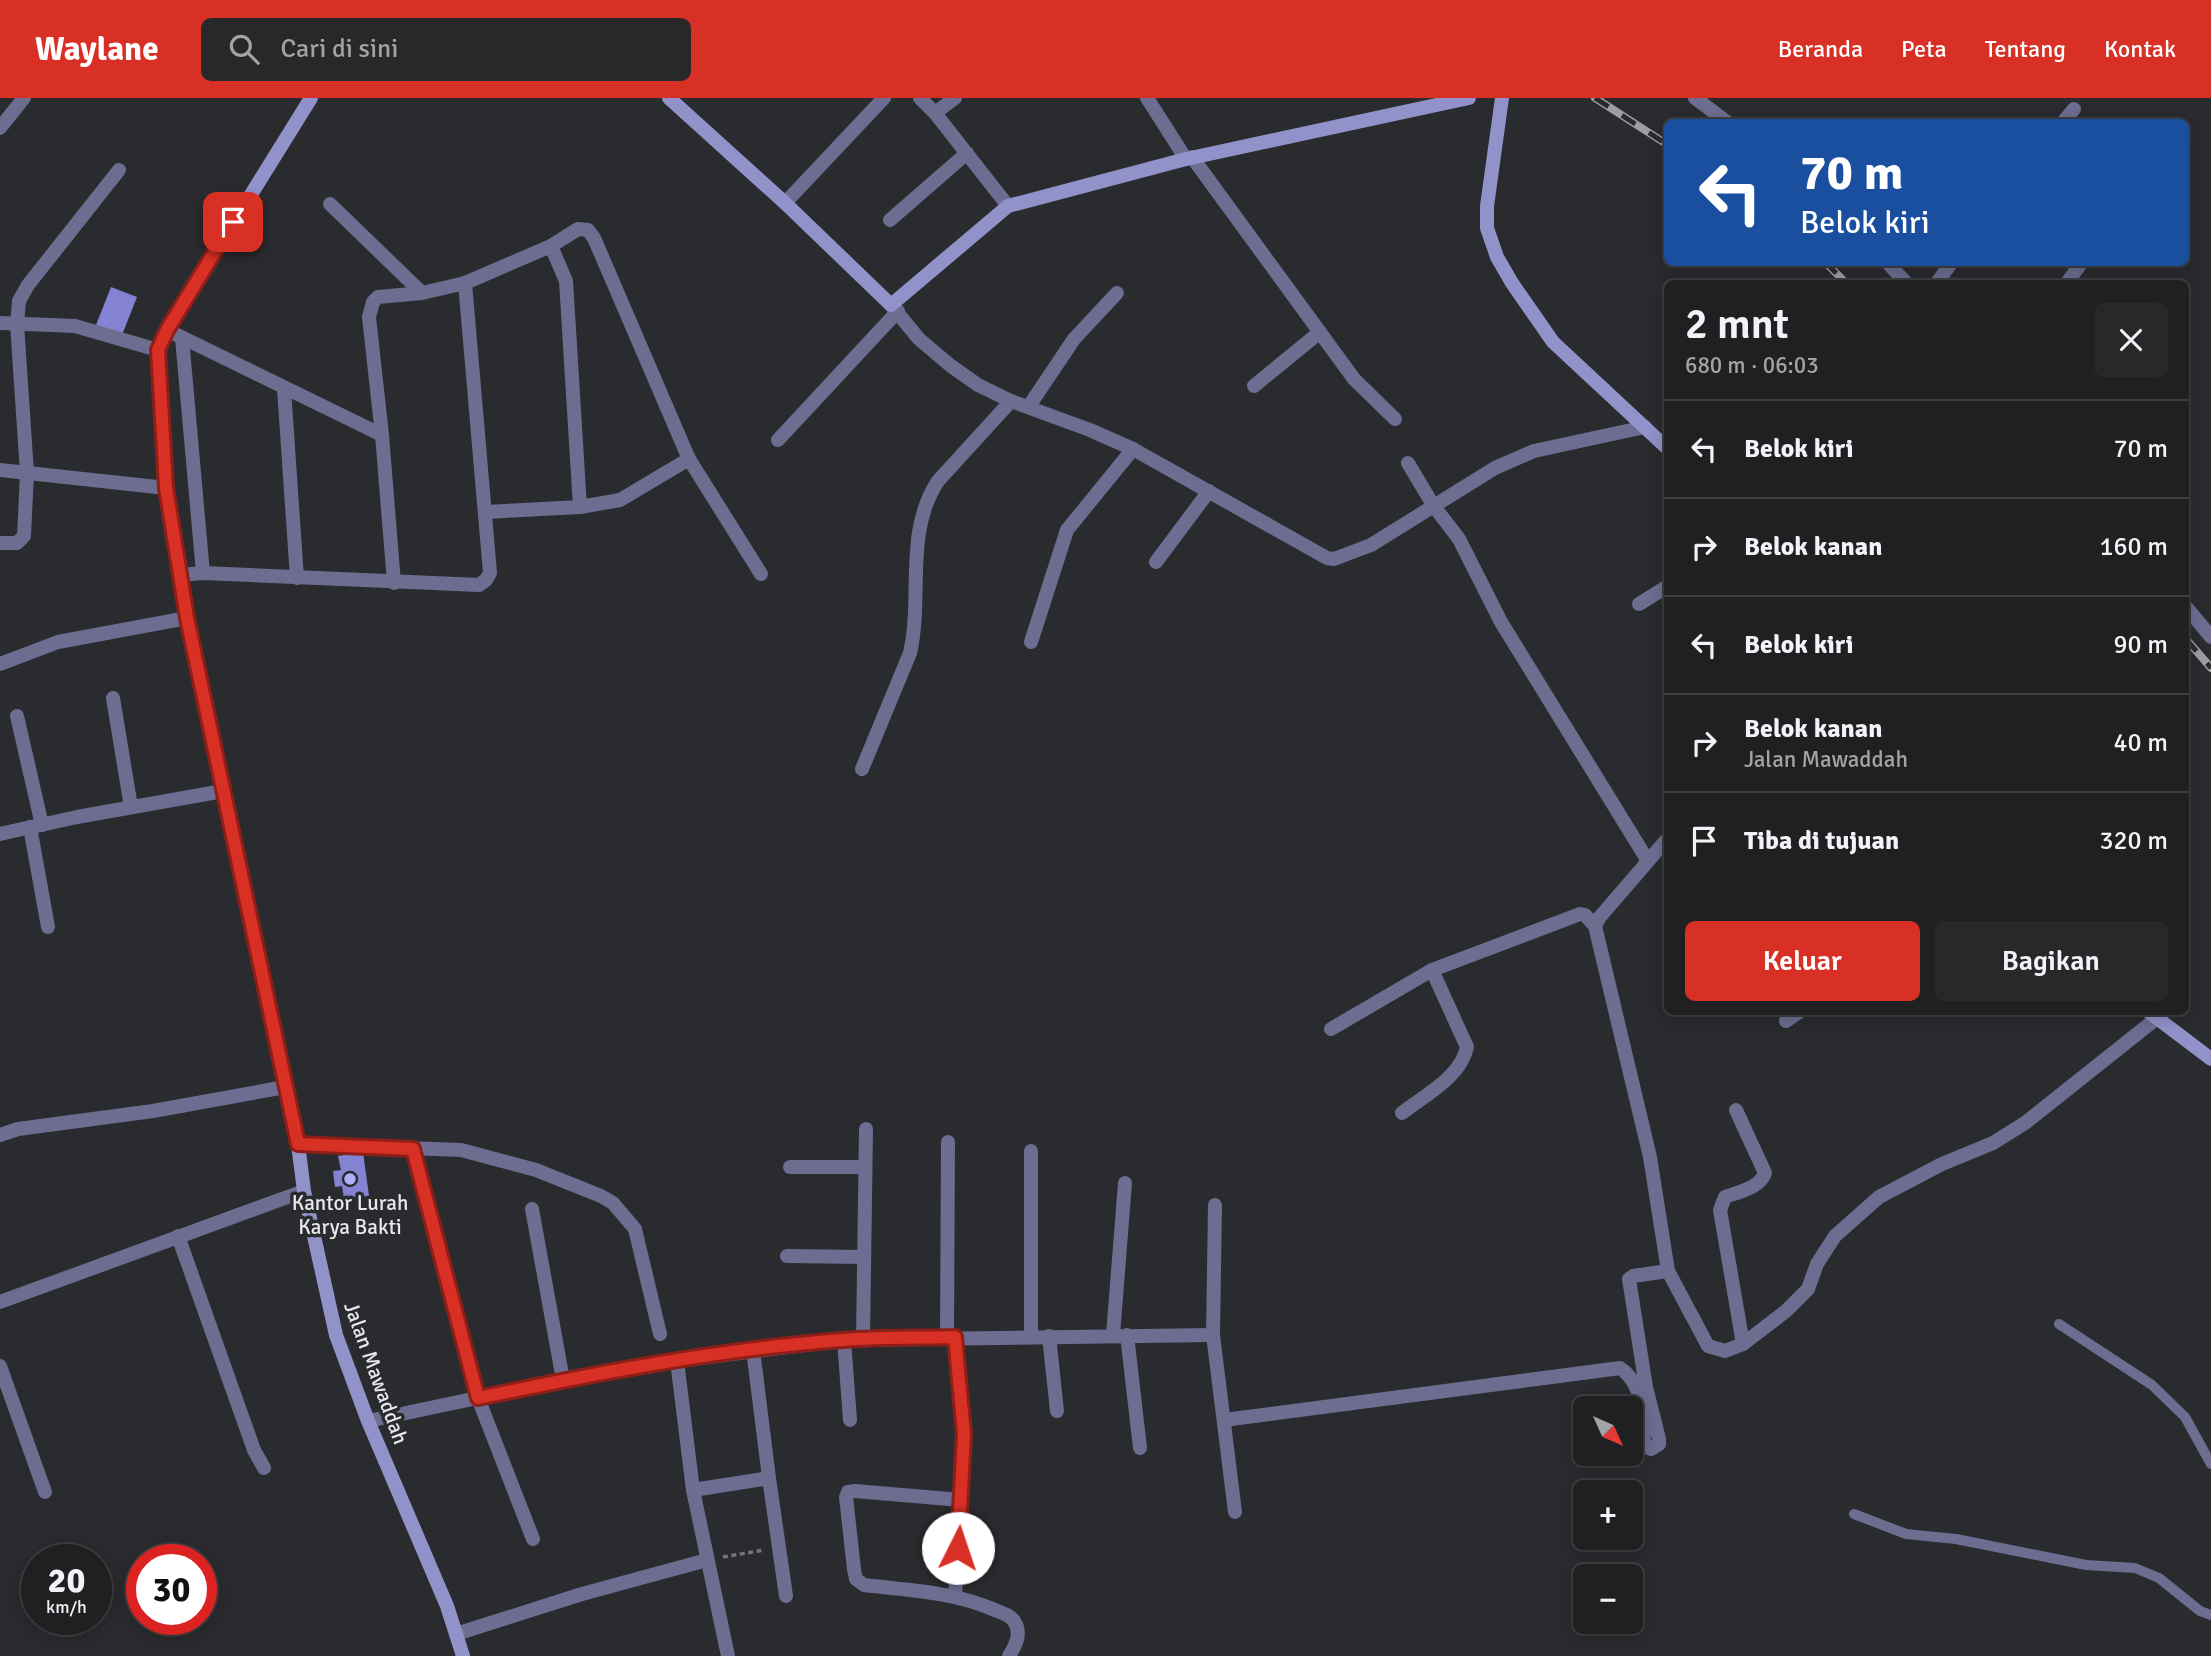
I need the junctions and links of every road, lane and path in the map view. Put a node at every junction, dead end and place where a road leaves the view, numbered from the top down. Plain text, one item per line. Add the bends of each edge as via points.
1 (24, 98) edge
2 (311, 98) edge
3 (669, 98) edge
4 (884, 98) edge
5 (920, 98) edge
6 (955, 98) edge
7 (1147, 98) edge
8 (1502, 98) edge
9 (1461, 99) edge
10 (1700, 99) edge
11 (2074, 109) dead end
12 (935, 113) junction
13 (1723, 119) edge
14 (2066, 119) edge
15 (0, 128) edge
16 (967, 153) junction
17 (1189, 158) junction
18 (119, 170) dead end
19 (786, 203) junction
20 (330, 204) dead end
21 (1008, 206) junction
22 (890, 220) dead end
23 (551, 246) junction
24 (1891, 266) edge
25 (1903, 280) edge
26 (465, 283) junction
27 (422, 293) junction
28 (1117, 293) dead end
29 (894, 308) junction
30 (0, 323) edge
31 (17, 324) junction
32 (167, 330) junction
33 (1320, 332) junction
34 (182, 338) junction
35 (158, 350) junction
36 (1254, 386) dead end
37 (284, 389) junction
38 (1011, 401) junction
39 (1029, 406) junction
40 (1395, 419) dead end
41 (1646, 427) junction
42 (382, 435) junction
43 (778, 440) dead end
44 (1664, 445) edge
45 (1133, 449) junction
46 (689, 459) junction
47 (1408, 463) dead end
48 (0, 470) edge
49 (27, 473) junction
50 (166, 488) junction
51 (1209, 491) junction
52 (1433, 505) junction
53 (580, 506) junction
54 (486, 512) junction
55 (0, 542) edge
56 (1157, 562) dead end
57 (203, 573) junction
58 (761, 574) dead end
59 (180, 575) junction
60 (297, 578) junction
61 (394, 583) junction
62 (1664, 588) edge
63 (1639, 604) dead end
64 (2189, 611) edge
65 (187, 618) junction
66 (2211, 637) edge
67 (1031, 642) dead end
68 (0, 664) edge
69 (113, 698) dead end
70 (17, 716) dead end
71 (862, 769) dead end
72 (223, 790) junction
73 (131, 807) junction
74 (36, 826) junction
75 (0, 834) edge
76 (1664, 843) edge
77 (1648, 861) junction
78 (1595, 926) junction
79 (48, 927) dead end
80 (1432, 970) junction
81 (1795, 1015) edge
82 (2153, 1015) edge
83 (1786, 1021) dead end
84 (1331, 1029) dead end
85 (2211, 1059) edge
86 (285, 1087) junction
87 (1737, 1110) dead end
88 (1402, 1113) dead end
89 (866, 1129) dead end
90 (0, 1135) edge
91 (948, 1142) dead end
92 (298, 1144) junction
93 (413, 1149) junction
94 (1031, 1151) dead end
95 (790, 1167) dead end
96 (865, 1167) junction
97 (1125, 1184) dead end
98 (304, 1191) junction
99 (1215, 1205) dead end
100 (532, 1209) dead end
101 (178, 1236) junction
102 (787, 1256) dead end
103 (864, 1257) junction
104 (1668, 1271) junction
105 (0, 1302) edge
106 (2059, 1324) dead end
107 (660, 1335) dead end
108 (1120, 1335) junction
109 (1213, 1335) junction
110 (1031, 1336) junction
111 (1049, 1336) junction
112 (951, 1337) junction
113 (844, 1340) junction
114 (863, 1340) junction
115 (1743, 1344) junction
116 (753, 1350) junction
117 (677, 1360) junction
118 (0, 1366) edge
119 (563, 1380) junction
120 (478, 1398) junction
121 (1057, 1411) dead end
122 (1224, 1419) junction
123 (850, 1420) dead end
124 (368, 1421) junction
125 (1140, 1448) dead end
126 (2211, 1464) edge
127 (264, 1468) dead end
128 (769, 1478) junction
129 (694, 1490) junction
130 (44, 1492) dead end
131 (961, 1500) junction
132 (1236, 1512) dead end
133 (1854, 1514) dead end
134 (533, 1539) dead end
135 (779, 1547) junction
136 (707, 1560) junction
137 (786, 1596) dead end
138 (955, 1596) junction
139 (2211, 1615) edge
140 (456, 1634) junction
141 (463, 1656) edge
142 (728, 1656) edge
143 (1009, 1656) edge

1 - 15 street
2 - 32 street, Jalan Mawaddah
3 - 19 street
4 - 19 street
5 - 12 street
6 - 12 street
7 - 17 street
8 - 41 street via 1487,205 1487,228 1497,257 1553,342
9 - 17 street
10 - 13 street
11 - 14 street
12 - 16 street
16 - 21 street
16 - 22 street
17 - 21 street
17 - 33 street
18 - 31 street via 27,285 19,302
19 - 29 street
20 - 27 street
21 - 29 street
23 - 26 street
23 - 46 street via 578,229 588,230 594,238
23 - 53 street via 566,281
24 - 25 street
26 - 27 street
26 - 54 street
27 - 42 street via 378,297 370,308
28 - 39 street via 1074,339
29 - 38 street via 919,339 951,366
29 - 43 street
30 - 31 street
31 - 35 street via 75,326
31 - 49 street
32 - 34 street
32 - 35 street, Jalan Mawaddah
33 - 36 street
33 - 40 street via 1354,379
34 - 37 street
34 - 57 street
35 - 50 street, Jalan Mawaddah
37 - 42 street
37 - 60 street
38 - 39 street
38 - 71 street via 930,493 917,546 910,653
39 - 45 street
41 - 44 street
41 - 52 street via 1534,451
42 - 61 street
45 - 51 street
45 - 67 street via 1067,530
46 - 53 street via 620,500
46 - 58 street
47 - 52 street
48 - 49 street
49 - 50 street
49 - 55 street via 24,536 17,543
50 - 59 street, Jalan Mawaddah
51 - 52 street via 1334,559 1371,545
51 - 56 street
52 - 77 street via 1459,539 1501,622
53 - 54 street
54 - 61 street via 491,573 486,580 479,585
57 - 59 street
57 - 60 street
59 - 65 street, Jalan Mawaddah
60 - 61 street
62 - 63 street
64 - 66 street
65 - 68 street via 58,642
65 - 72 street, Jalan Mawaddah
69 - 73 street
70 - 74 street
72 - 73 street
72 - 86 street, Jalan Mawaddah
73 - 74 street
74 - 75 street
74 - 79 street
76 - 77 street
77 - 78 street
78 - 80 street via 1580,914
78 - 104 street via 1650,1157
80 - 84 street
80 - 88 street via 1466,1046 1464,1059 1456,1071
81 - 83 street
82 - 85 street
82 - 115 street via 2025,1123 1879,1197 1835,1236 1808,1289
86 - 90 street
86 - 92 street, Jalan Mawaddah
87 - 115 street via 1765,1173 1755,1185 1725,1197 1720,1210
89 - 96 street
91 - 112 street
92 - 93 street
92 - 98 street, Jalan Mawaddah
93 - 107 street via 461,1150 536,1170 613,1203 635,1229
93 - 120 street
94 - 110 street
95 - 96 street
96 - 103 street
97 - 108 street
98 - 101 street
98 - 124 street, Jalan Mawaddah via 336,1335
99 - 109 street
100 - 119 street
101 - 105 street
101 - 127 street
102 - 103 street
103 - 114 street
104 - 115 street via 1708,1346 1725,1351
104 - 122 street via 1629,1279 1658,1439 1655,1447 1644,1446 1640,1400 1629,1374 1620,1368
106 - 126 lane via 2152,1385 2185,1417
108 - 109 street
108 - 111 street
108 - 125 street
109 - 122 street
110 - 111 street
110 - 112 street
111 - 121 street
112 - 114 street
112 - 131 street via 964,1434
113 - 114 street
113 - 116 street
113 - 123 street
116 - 117 street
116 - 128 street
117 - 119 street
117 - 129 street
118 - 130 street
119 - 120 street
120 - 124 street
120 - 134 street
122 - 132 street
124 - 140 street, Jalan Mawaddah
128 - 129 street
128 - 135 street
129 - 136 street
131 - 138 street
131 - 138 street via 855,1491 846,1497 856,1579 864,1585
133 - 139 lane via 1906,1534 1990,1544 2086,1565 2135,1568 2159,1578
135 - 136 path
135 - 137 street
136 - 140 street
136 - 142 street
138 - 143 street via 1010,1617 1018,1634
140 - 141 street, Jalan Mawaddah

